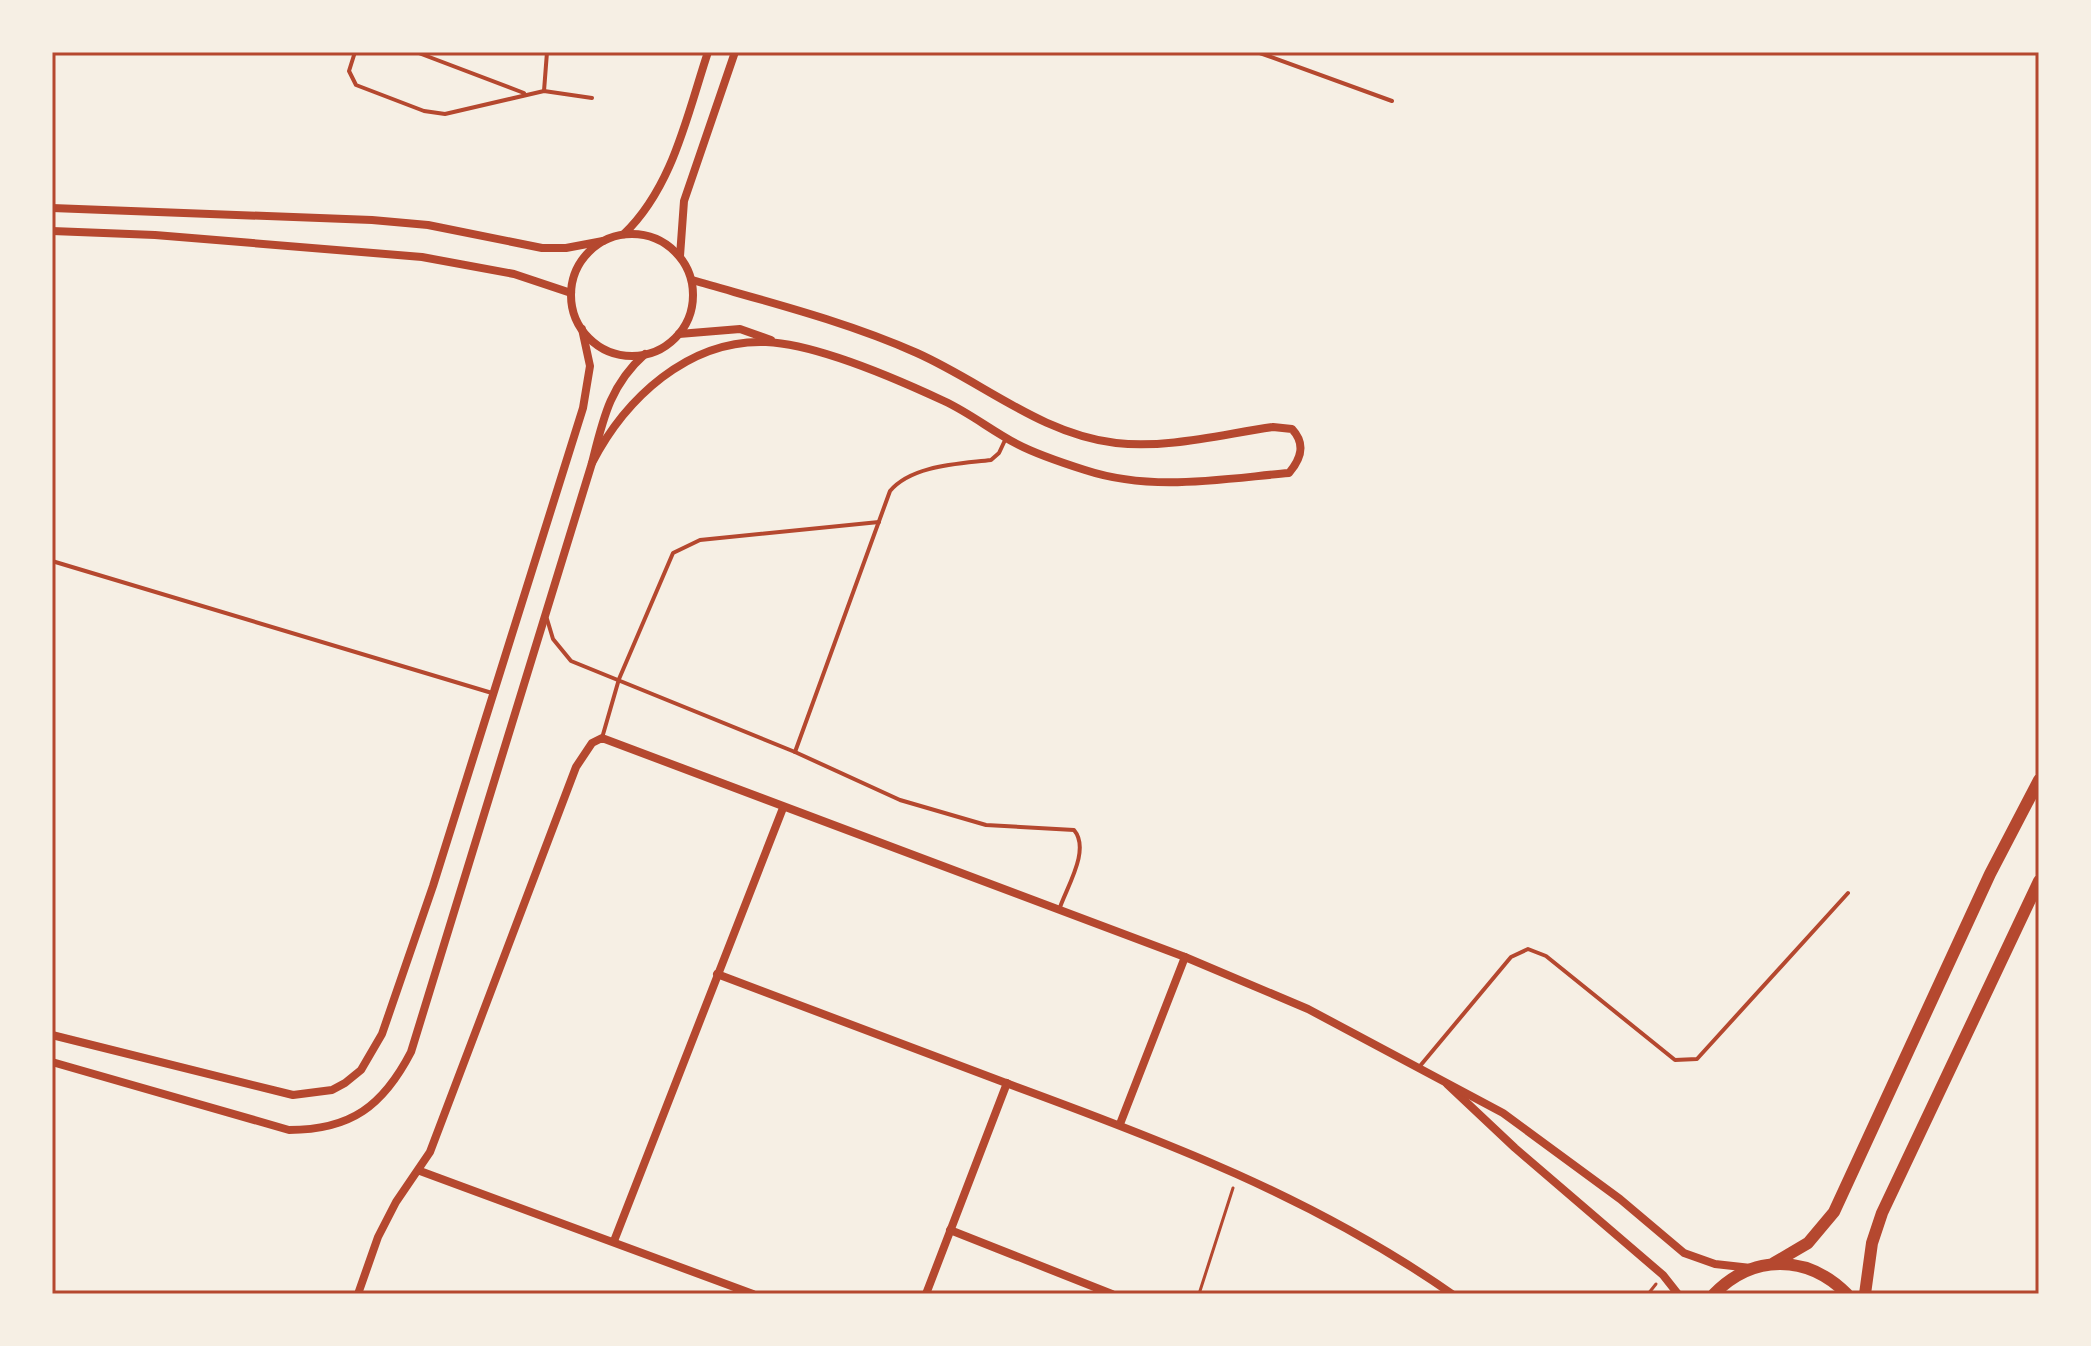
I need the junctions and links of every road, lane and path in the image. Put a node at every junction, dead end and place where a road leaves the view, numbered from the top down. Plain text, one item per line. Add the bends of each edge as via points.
1 (355, 52) edge
2 (416, 52) edge
3 (547, 52) edge
4 (708, 52) edge
5 (735, 52) edge
6 (1257, 52) edge
7 (544, 91) junction
8 (526, 94) junction
9 (592, 98) dead end
10 (1392, 101) dead end
11 (52, 208) edge
12 (52, 231) edge
13 (623, 234) junction
14 (603, 241) junction
15 (680, 256) junction
16 (692, 280) junction
17 (571, 293) junction
18 (582, 329) junction
19 (679, 334) junction
20 (798, 349) junction
21 (645, 354) junction
22 (1006, 438) junction
23 (592, 463) junction
24 (879, 522) junction
25 (52, 561) edge
26 (545, 613) junction
27 (619, 679) junction
28 (495, 694) junction
29 (602, 738) junction
30 (795, 752) junction
31 (2039, 780) edge
32 (783, 808) junction
33 (2039, 881) edge
34 (1848, 893) dead end
35 (1059, 910) junction
36 (1185, 957) junction
37 (717, 974) junction
38 (52, 1035) edge
39 (52, 1062) edge
40 (1420, 1066) junction
41 (1438, 1075) junction
42 (1007, 1083) junction
43 (1120, 1124) junction
44 (420, 1171) junction
45 (1238, 1173) junction
46 (950, 1230) junction
47 (614, 1241) junction
48 (1774, 1263) junction
49 (1751, 1268) junction
50 (358, 1294) edge
51 (753, 1294) edge
52 (926, 1294) edge
53 (1112, 1294) edge
54 (1199, 1294) edge
55 (1452, 1294) edge
56 (1678, 1294) edge
57 (1714, 1294) edge
58 (1847, 1294) edge
59 (1865, 1294) edge

1 - 8 lane via 349,71 356,85 424,111 455,113
2 - 8 lane
3 - 7 lane
4 - 13 street via 669,168 653,201
5 - 15 street via 684,201
6 - 10 lane
7 - 8 lane
7 - 9 lane
11 - 14 street via 400,222 542,248
12 - 17 street via 422,257 514,274
13 - 14 street
13 - 15 street via 655,238
14 - 17 street via 584,257
15 - 16 street
16 - 19 street via 691,312
16 - 22 street via 868,331 935,361 1016,410 1089,439 1149,444 1273,427 1292,429 1300,459 1289,473 1154,485 1088,471
17 - 18 street
18 - 21 street via 610,351
18 - 28 street via 590,366 583,408
19 - 20 street via 740,329
19 - 21 street
20 - 22 street via 860,365 947,402
20 - 23 street via 767,342 735,346 675,369 626,409
21 - 23 street via 614,389
22 - 24 lane via 991,460 901,478 890,491
23 - 26 street
24 - 27 lane via 700,540 673,553
24 - 30 lane
25 - 28 lane
26 - 27 lane via 553,639 571,661
26 - 39 street via 411,1052 385,1094 347,1120 289,1130
27 - 29 lane
27 - 30 lane
28 - 38 street via 382,1034 361,1070 345,1083 308,1095 268,1092
29 - 32 street
29 - 44 street via 592,743 576,767
30 - 35 lane via 900,800 986,825 1074,830 1080,853
31 - 48 main road via 1990,874 1847,1189 1821,1231
32 - 35 street
32 - 37 street
33 - 59 main road via 1882,1213
34 - 40 lane via 1697,1059 1675,1060 1546,956 1528,949 1511,957
35 - 36 street
36 - 40 street via 1308,1009
36 - 43 street
37 - 42 street
37 - 47 street
40 - 41 street
41 - 49 street via 1527,1130 1684,1253
41 - 56 street
42 - 43 street
42 - 46 street
43 - 45 street
44 - 47 street
44 - 50 street via 378,1237
45 - 54 path
45 - 55 street via 1363,1236
46 - 52 street
46 - 53 street
47 - 51 street
48 - 49 main road
48 - 58 main road via 1814,1270
49 - 57 main road

